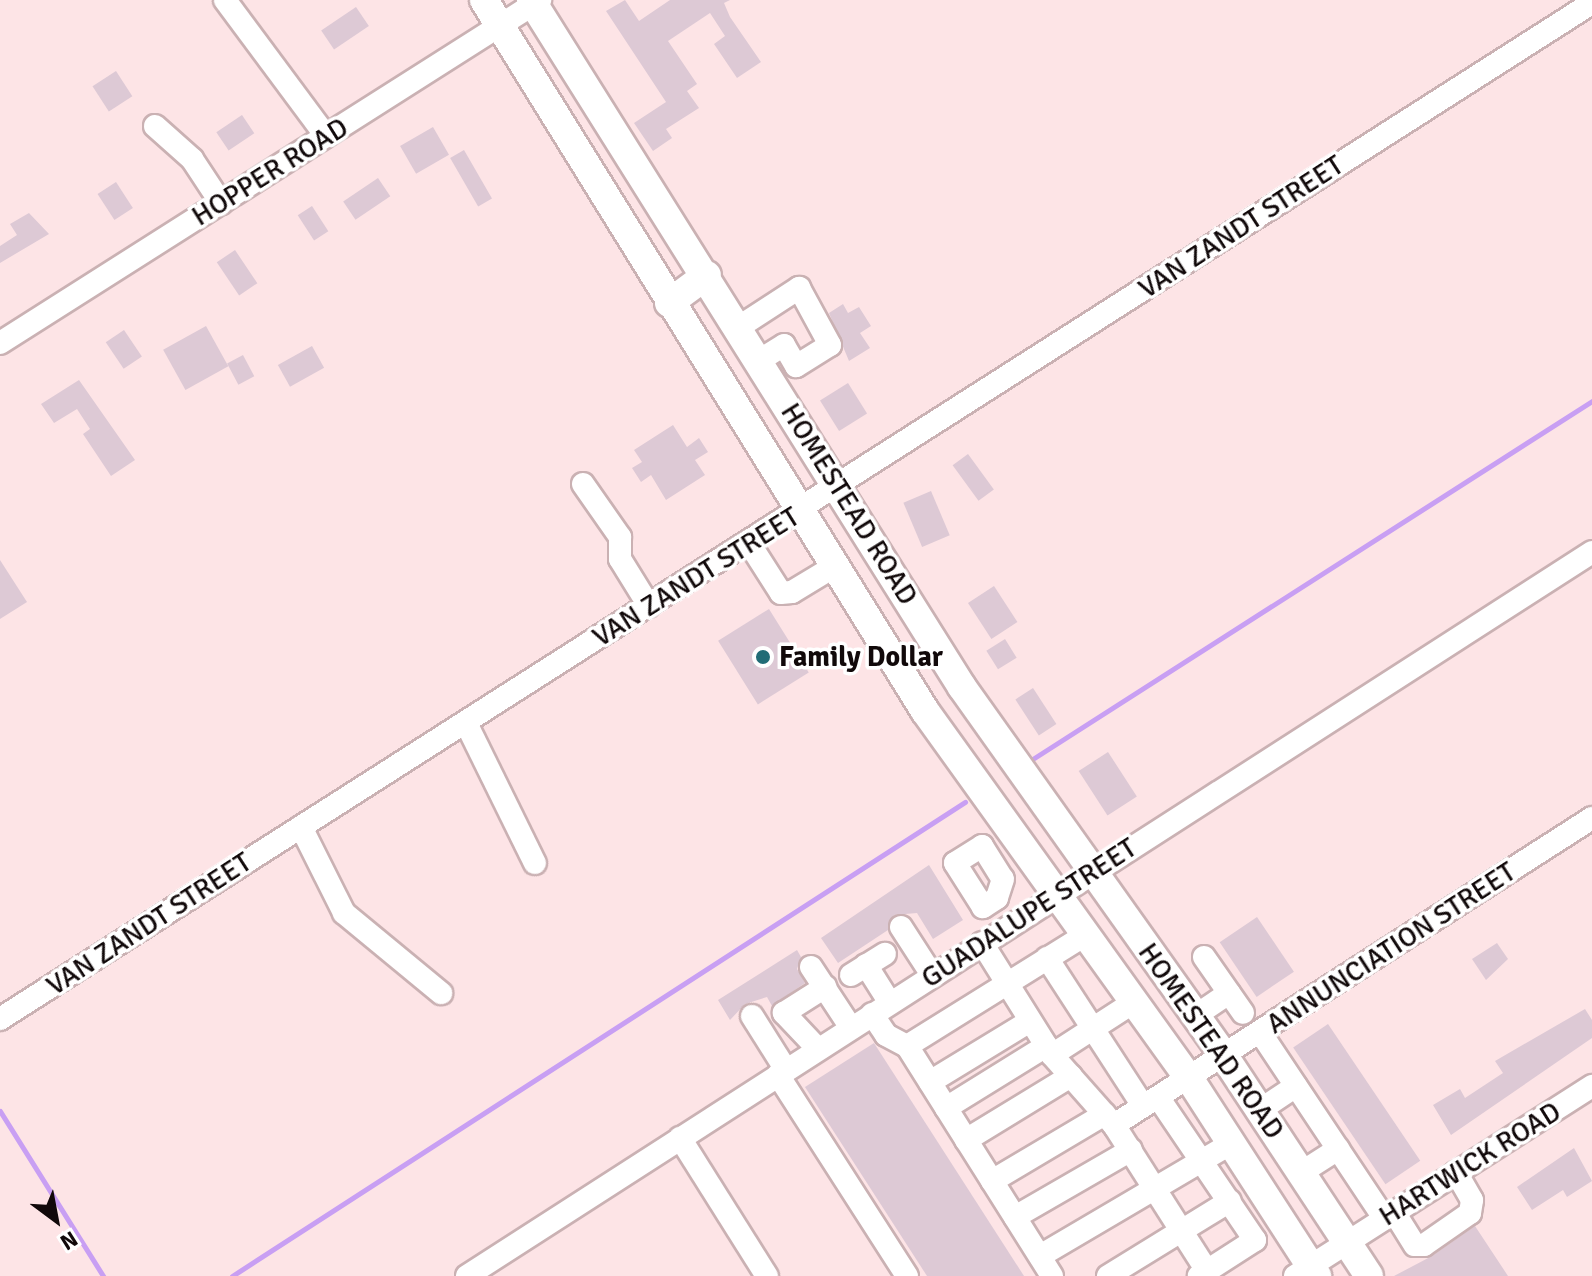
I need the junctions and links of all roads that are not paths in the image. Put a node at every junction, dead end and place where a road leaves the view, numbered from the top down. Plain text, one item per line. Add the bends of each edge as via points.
1 (225, 0) edge
2 (484, 0) edge
3 (535, 1) edge
4 (1592, 3) edge
5 (500, 26) junction
6 (155, 126) dead end
7 (326, 136) junction
8 (221, 203) junction
9 (707, 275) junction
10 (669, 303) junction
11 (751, 319) junction
12 (0, 343) edge
13 (772, 352) junction
14 (583, 484) dead end
15 (839, 485) junction
16 (801, 510) junction
17 (749, 543) junction
18 (1592, 552) edge
19 (835, 566) junction
20 (649, 606) junction
21 (962, 687) junction
22 (925, 711) junction
23 (466, 723) junction
24 (1592, 818) edge
25 (301, 827) junction
26 (1018, 842) junction
27 (991, 859) junction
28 (535, 863) dead end
29 (1092, 873) junction
30 (1057, 895) junction
31 (990, 903) junction
32 (901, 927) dead end
33 (1006, 928) junction
34 (1085, 935) junction
35 (982, 943) junction
36 (1204, 957) dead end
37 (1047, 958) junction
38 (867, 964) dead end
39 (811, 967) dead end
40 (932, 975) junction
41 (1007, 984) junction
42 (825, 987) junction
43 (441, 993) dead end
44 (1229, 993) junction
45 (1134, 1002) junction
46 (881, 1008) junction
47 (1243, 1013) dead end
48 (752, 1016) dead end
49 (1195, 1016) junction
50 (0, 1019) edge
51 (1030, 1021) junction
52 (851, 1028) junction
53 (1093, 1029) junction
54 (1260, 1032) junction
55 (907, 1046) junction
56 (818, 1049) junction
57 (1049, 1051) junction
58 (1224, 1056) junction
59 (782, 1072) junction
60 (1071, 1076) junction
61 (1189, 1078) junction
62 (930, 1082) junction
63 (1296, 1086) junction
64 (1592, 1086) edge
65 (1151, 1102) junction
66 (946, 1108) junction
67 (1260, 1110) junction
68 (1110, 1119) junction
69 (680, 1138) junction
70 (966, 1140) junction
71 (1232, 1143) junction
72 (1338, 1149) junction
73 (1131, 1150) junction
74 (1204, 1159) junction
75 (1302, 1172) junction
76 (1456, 1172) junction
77 (992, 1181) junction
78 (1155, 1188) junction
79 (1230, 1201) junction
80 (1389, 1215) junction
81 (1015, 1217) junction
82 (1182, 1231) junction
83 (1347, 1241) junction
84 (1040, 1256) junction
85 (1307, 1273) edge
86 (1203, 1274) edge
87 (467, 1276) edge
88 (767, 1276) edge
89 (907, 1276) edge
90 (1052, 1276) edge
91 (1108, 1276) edge
92 (1369, 1276) edge

1 - 7 street
2 - 5 main road, HOMESTEAD ROAD
3 - 5 street, HOPPER ROAD
3 - 9 main road, HOMESTEAD ROAD
4 - 15 street, VAN ZANDT STREET
5 - 7 street, HOPPER ROAD
5 - 10 main road, HOMESTEAD ROAD
6 - 8 street via 192,159
7 - 8 street, HOPPER ROAD
8 - 12 street, HOPPER ROAD
9 - 10 main road
9 - 11 main road, HOMESTEAD ROAD
10 - 16 main road, HOMESTEAD ROAD
11 - 13 main road, HOMESTEAD ROAD
11 - 13 street via 799,288 830,345 796,366
13 - 15 main road, HOMESTEAD ROAD
14 - 20 street via 620,537 620,559
15 - 16 street, VAN ZANDT STREET
15 - 21 main road, HOMESTEAD ROAD
16 - 17 street, VAN ZANDT STREET
16 - 19 main road, HOMESTEAD ROAD
17 - 19 street via 781,593 792,592
17 - 20 street, VAN ZANDT STREET
18 - 29 street, GUADALUPE STREET
19 - 22 main road, HOMESTEAD ROAD
20 - 23 street, VAN ZANDT STREET
21 - 22 main road
21 - 29 main road, HOMESTEAD ROAD
22 - 26 main road, HOMESTEAD ROAD
23 - 25 street, VAN ZANDT STREET
23 - 28 street via 510,803
24 - 54 street, ANNUNCIATION STREET
25 - 43 street via 344,913
25 - 50 street, VAN ZANDT STREET
26 - 27 street
26 - 30 main road, HOMESTEAD ROAD
27 - 31 street via 1003,879
27 - 31 street via 982,846 955,863 983,907
29 - 30 street, GUADALUPE STREET
29 - 49 main road, HOMESTEAD ROAD
30 - 33 street, GUADALUPE STREET
30 - 34 main road, HOMESTEAD ROAD
31 - 33 street
32 - 40 street
33 - 35 street, GUADALUPE STREET
34 - 37 street
34 - 45 main road, HOMESTEAD ROAD
35 - 40 street, GUADALUPE STREET
35 - 41 street
36 - 44 street
37 - 41 street
37 - 53 street
38 - 46 street
39 - 42 street
40 - 46 street, GUADALUPE STREET
41 - 51 street
41 - 55 street
42 - 52 street
42 - 56 street via 784,1013
44 - 47 street
44 - 49 street
45 - 53 street
45 - 61 main road, HOMESTEAD ROAD
46 - 52 street, GUADALUPE STREET
46 - 55 street via 886,1035
48 - 59 street
49 - 58 main road, HOMESTEAD ROAD
51 - 57 street
51 - 62 street
52 - 56 street, GUADALUPE STREET
53 - 57 street
53 - 65 street
54 - 58 street, ANNUNCIATION STREET
54 - 63 street
55 - 62 street
56 - 59 street, GUADALUPE STREET
57 - 60 street
57 - 66 street
58 - 61 street, ANNUNCIATION STREET
58 - 67 main road, HOMESTEAD ROAD
59 - 69 street, GUADALUPE STREET
59 - 89 street
60 - 68 street
60 - 70 street
61 - 65 street, ANNUNCIATION STREET
61 - 71 main road, HOMESTEAD ROAD
62 - 66 street
63 - 67 street
63 - 72 street
64 - 76 street, HARTWICK ROAD
65 - 68 street, ANNUNCIATION STREET
65 - 74 street
66 - 70 street
67 - 75 main road, HOMESTEAD ROAD
68 - 73 street
68 - 77 street, ANNUNCIATION STREET
69 - 87 street, GUADALUPE STREET
69 - 88 street
70 - 77 street
71 - 74 street
71 - 85 main road, HOMESTEAD ROAD
72 - 75 street
72 - 80 street
73 - 78 street
73 - 81 street
74 - 78 street
74 - 79 street
75 - 83 main road, HOMESTEAD ROAD
76 - 80 street, HARTWICK ROAD
76 - 80 street via 1473,1206 1450,1229 1418,1247
77 - 81 street
78 - 82 street
78 - 84 street
79 - 82 street
79 - 86 street via 1255,1240
80 - 83 street, HARTWICK ROAD
81 - 84 street
82 - 86 street
82 - 91 street
83 - 85 street, HARTWICK ROAD
83 - 92 main road, HOMESTEAD ROAD
84 - 90 street

